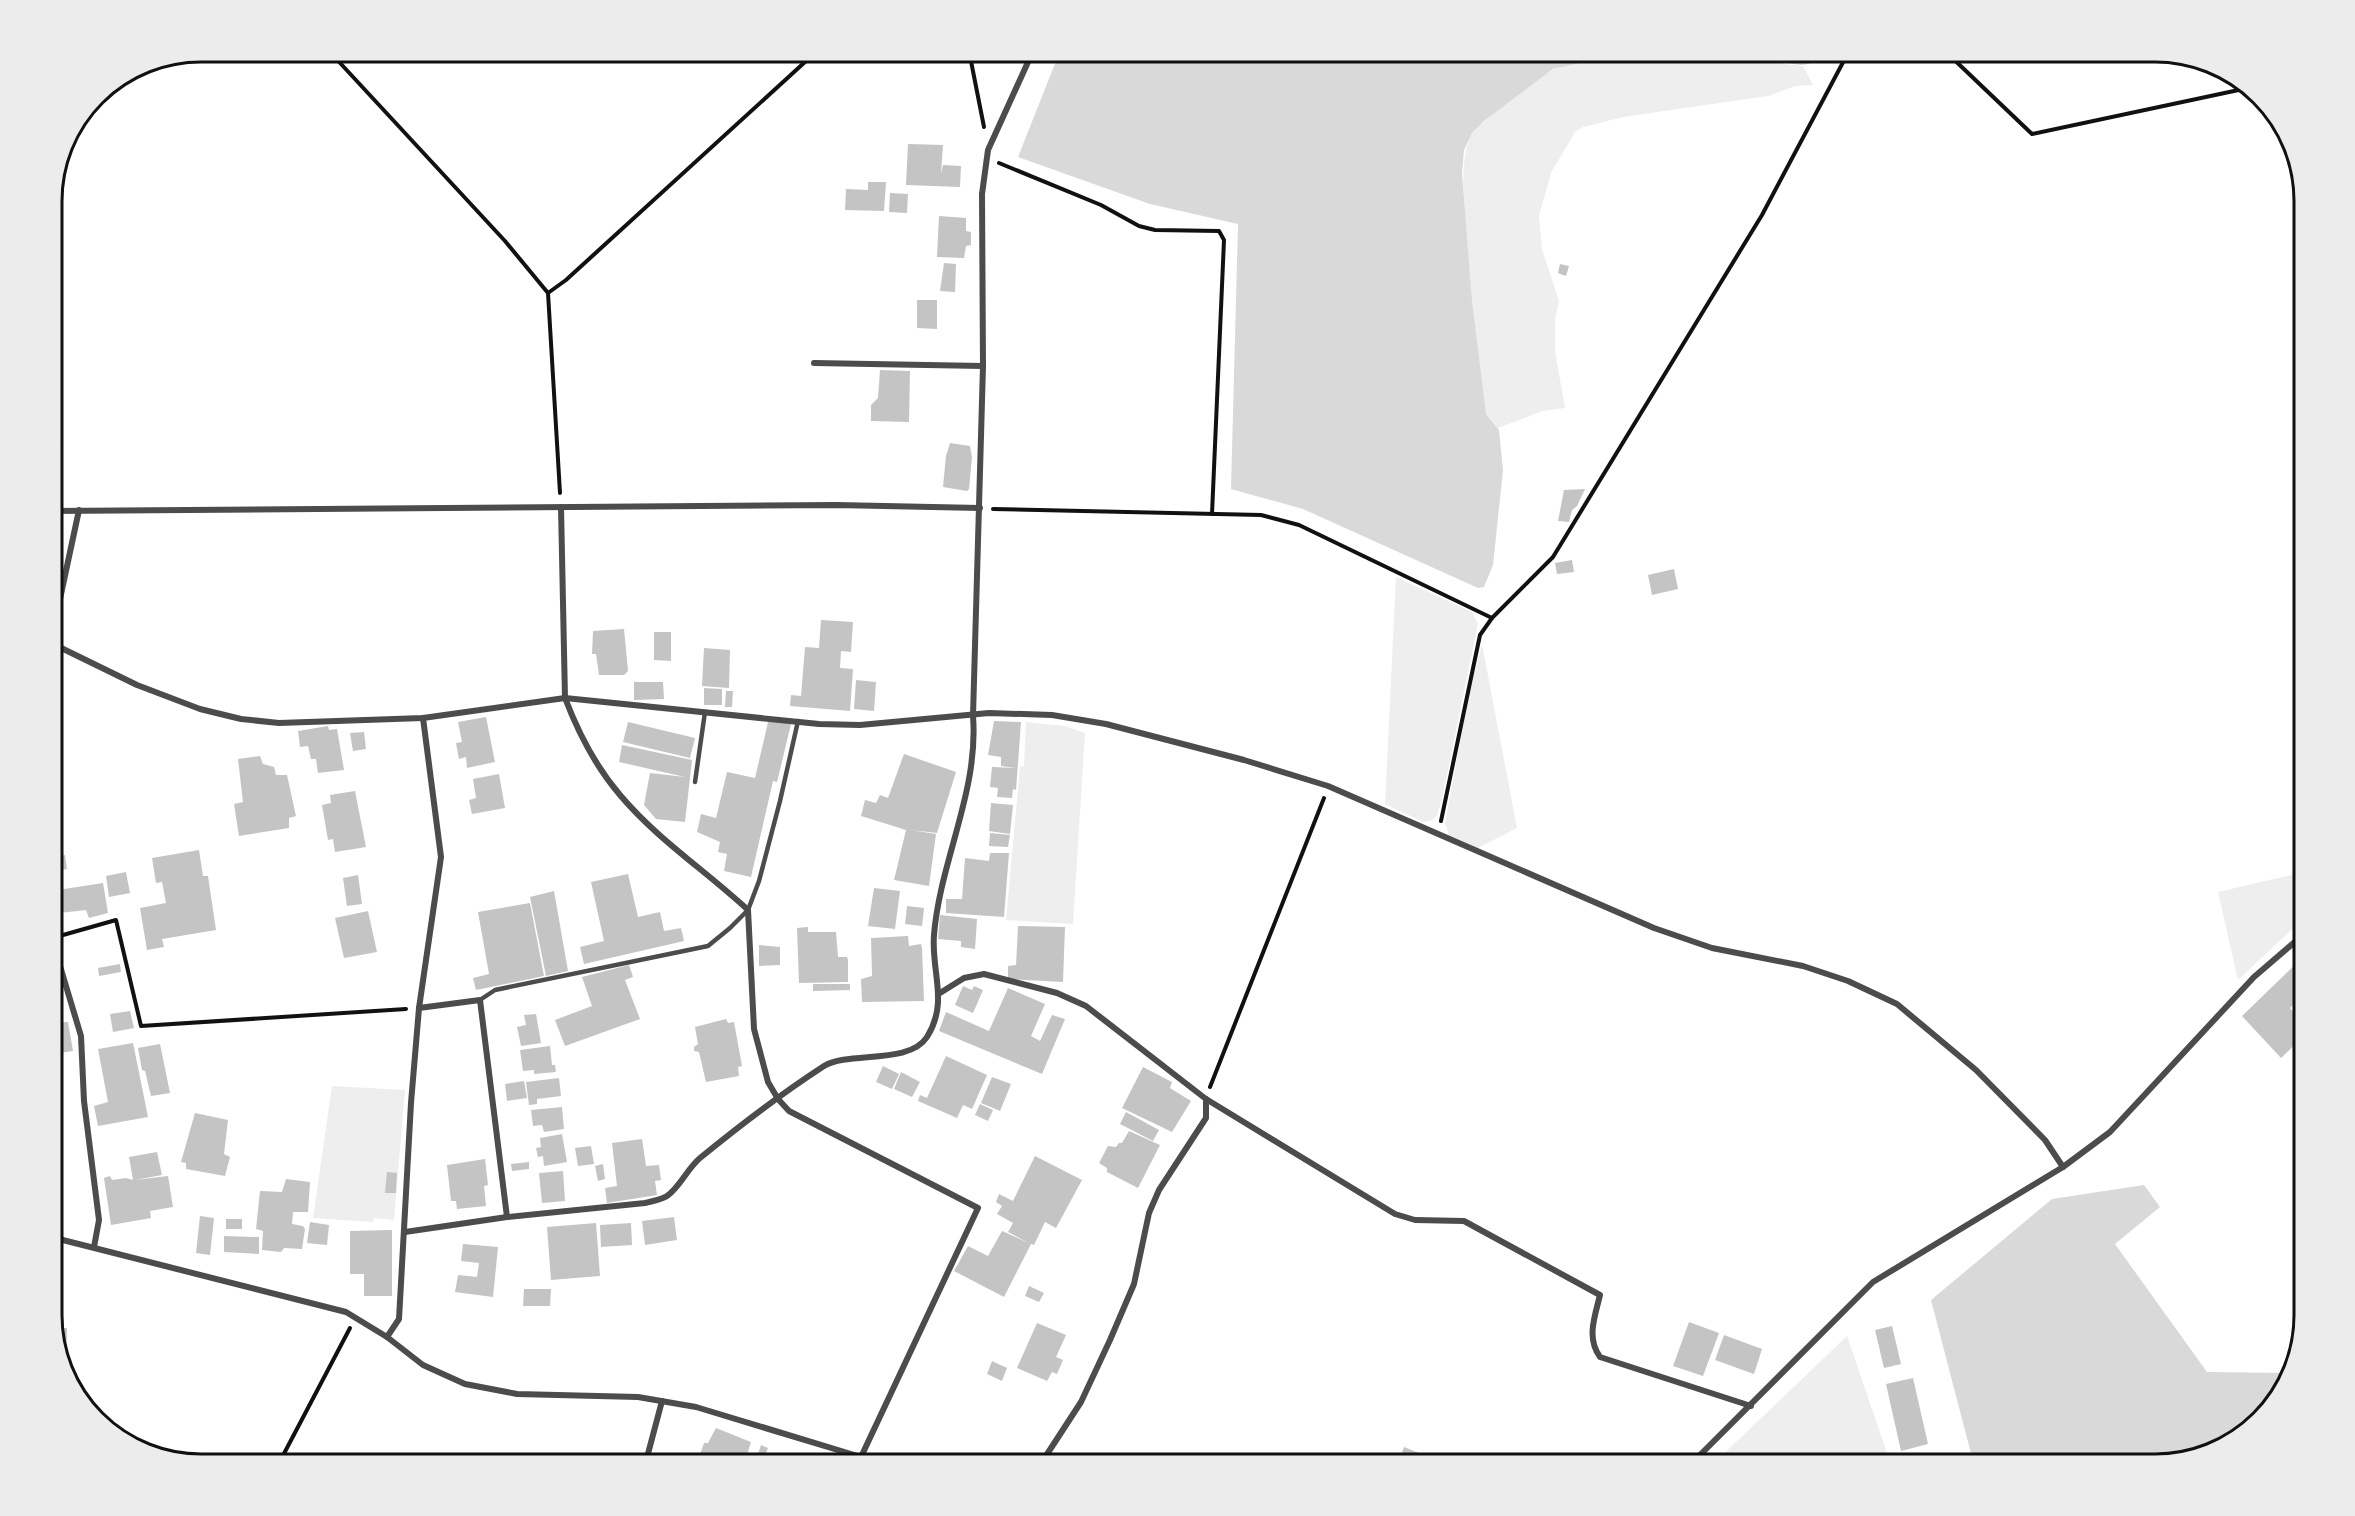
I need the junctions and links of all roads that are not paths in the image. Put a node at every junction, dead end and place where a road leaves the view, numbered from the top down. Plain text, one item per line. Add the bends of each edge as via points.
1 (1028, 62) edge
2 (814, 363) dead end
3 (983, 366) junction
4 (561, 507) junction
5 (980, 508) junction
6 (79, 510) junction
7 (62, 511) edge
8 (62, 590) edge
9 (62, 648) edge
10 (566, 698) junction
11 (705, 712) junction
12 (973, 716) junction
13 (423, 718) junction
14 (798, 721) junction
15 (695, 782) dead end
16 (748, 910) junction
17 (2294, 943) edge
18 (62, 973) edge
19 (62, 984) edge
20 (65, 984) junction
21 (940, 993) junction
22 (480, 1000) junction
23 (419, 1008) junction
24 (778, 1099) junction
25 (1206, 1099) junction
26 (2063, 1167) junction
27 (507, 1217) junction
28 (405, 1232) junction
29 (62, 1239) edge
30 (94, 1247) junction
31 (387, 1337) junction
32 (663, 1401) junction
33 (1751, 1406) junction
34 (648, 1454) edge
35 (851, 1454) edge
36 (862, 1454) edge
37 (1047, 1454) edge
38 (1701, 1454) edge

1 - 3 street via 988,150 982,194
2 - 3 street
3 - 5 street
4 - 5 street
4 - 6 street
4 - 10 street
5 - 12 street
6 - 7 street
6 - 8 street
9 - 13 street via 137,685 220,715 279,723
10 - 11 street
10 - 13 street
10 - 16 street via 585,741 619,794
11 - 14 street
11 - 15 lane
12 - 14 street via 860,725
12 - 21 street via 974,753 937,909 934,938
12 - 26 street via 1052,715 1106,724 1244,760 1328,786 1654,928 1712,948 1803,966 1848,981 1897,1004 1976,1070 2045,1140
13 - 23 street via 441,856
14 - 16 lane via 759,881
16 - 22 lane via 708,946 495,990
16 - 24 street via 754,1029 768,1082
17 - 26 street via 2254,977 2110,1132
18 - 20 street
19 - 20 street
20 - 30 street via 81,1036 84,1101 99,1220
21 - 24 street via 926,1038 899,1053 827,1064
21 - 25 street via 964,978 984,974 1057,993 1086,1006
22 - 23 street
22 - 27 street
23 - 28 street
24 - 27 street via 696,1161 667,1196 645,1203
24 - 36 street via 789,1112 978,1208
25 - 33 street via 1395,1214 1415,1220 1464,1221 1600,1294 1592,1335 1593,1348 1600,1357
25 - 37 street via 1206,1118 1159,1190 1149,1213 1134,1284 1110,1340 1081,1402
26 - 33 street via 1873,1282
27 - 28 street
28 - 31 street via 399,1319
29 - 30 street
30 - 31 street via 357,1316
31 - 32 street via 423,1365 465,1384 517,1394 638,1396
32 - 34 street
32 - 35 street via 696,1407
33 - 38 street

